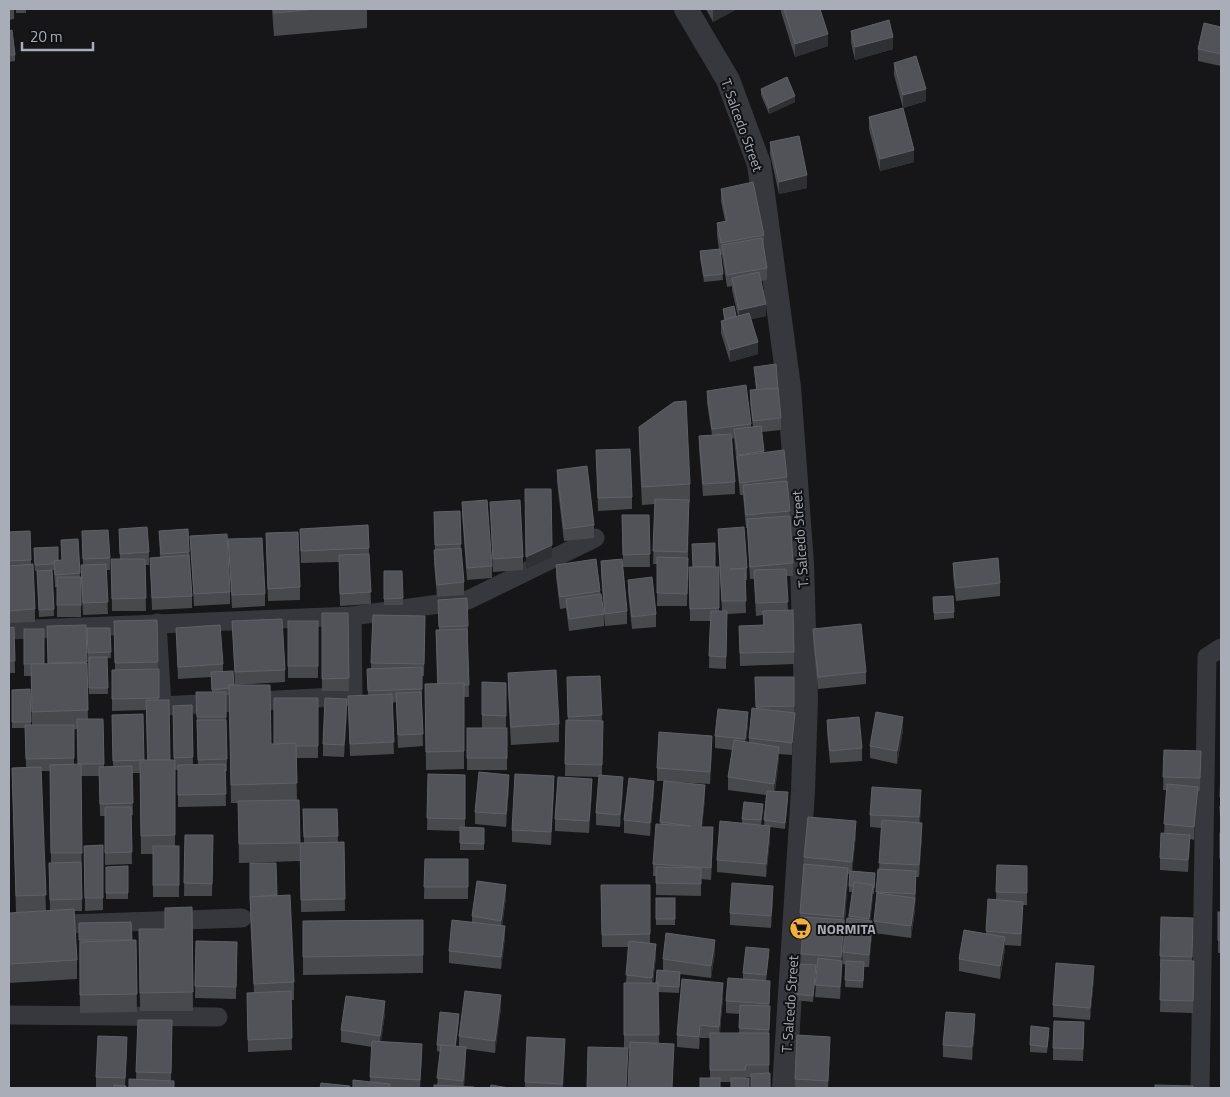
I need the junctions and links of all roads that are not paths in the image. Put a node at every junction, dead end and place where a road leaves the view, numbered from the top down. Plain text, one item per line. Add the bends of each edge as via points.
1 (686, 9) edge
2 (595, 538) edge
3 (352, 616) junction
4 (157, 623) junction
5 (9, 630) edge
6 (1221, 648) edge
7 (242, 918) dead end
8 (9, 926) edge
9 (9, 1015) edge
10 (218, 1017) dead end
11 (784, 1088) edge
12 (1200, 1088) edge

1 - 11 street, T. Salcedo Street via 728,80 759,164 789,388 802,564 806,699
2 - 3 street via 468,600
3 - 4 street
3 - 4 street via 352,696 162,706
4 - 5 street
6 - 12 street via 1207,657
7 - 8 street
9 - 10 street

